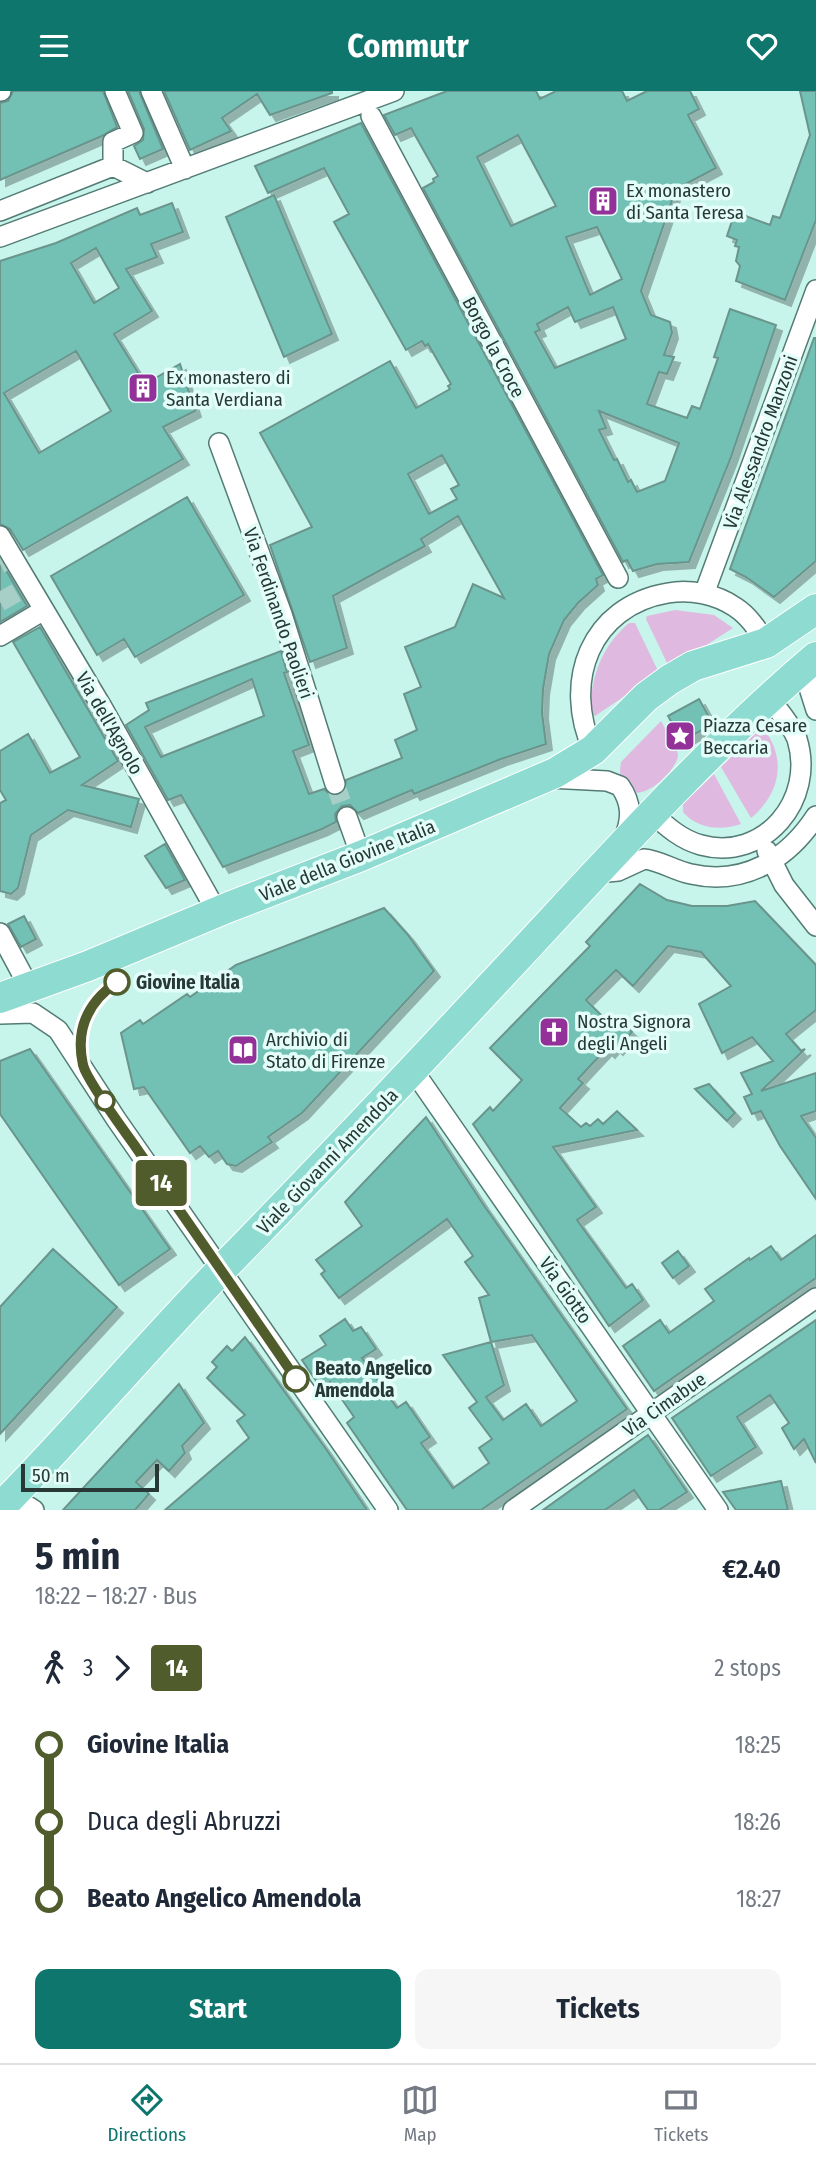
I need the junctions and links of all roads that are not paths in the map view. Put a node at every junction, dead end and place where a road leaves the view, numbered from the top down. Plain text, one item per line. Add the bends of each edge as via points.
1 (115, 91) edge
2 (151, 91) edge
3 (394, 91) edge
4 (371, 116) dead end
5 (113, 166) junction
6 (186, 169) junction
7 (147, 183) junction
8 (0, 211) edge
9 (0, 237) edge
10 (816, 290) edge
11 (219, 443) dead end
12 (0, 536) edge
13 (618, 578) dead end
14 (704, 594) junction
15 (816, 609) edge
16 (44, 610) junction
17 (0, 636) edge
18 (766, 643) junction
19 (809, 663) edge
20 (770, 699) junction
21 (816, 710) edge
22 (593, 750) junction
23 (544, 778) junction
24 (335, 784) tunnel mouth
25 (816, 798) edge
26 (796, 800) junction
27 (652, 813) junction
28 (816, 816) edge
29 (347, 817) tunnel mouth
30 (761, 839) junction
31 (621, 846) junction
32 (361, 856) junction
33 (772, 862) junction
34 (597, 873) junction
35 (217, 912) junction
36 (816, 926) edge
37 (0, 933) edge
38 (29, 987) junction
39 (0, 998) edge
40 (0, 1014) edge
41 (413, 1070) junction
42 (222, 1269) junction
43 (816, 1298) edge
44 (651, 1413) junction
45 (0, 1509) edge
46 (34, 1510) edge
47 (387, 1510) edge
48 (513, 1510) edge
49 (718, 1510) edge

1 - 5 street via 135,138 113,142
2 - 6 street
3 - 6 street
4 - 13 street, Borgo la Croce
5 - 7 street
5 - 8 street
6 - 7 street
7 - 9 street
10 - 14 street, Via Alessandro Manzoni
11 - 24 street, Via Ferdinando Paolieri via 282,614
12 - 16 street, Via dell'Agnolo via 8,560
14 - 18 street via 736,607
14 - 22 street via 679,591 646,598 623,610 601,631 581,680 581,714
15 - 18 main road
16 - 17 street
16 - 35 street, Via dell'Agnolo
18 - 22 main road, Viale della Giovine Italia via 693,666 669,680
19 - 20 main road
19 - 21 street
20 - 26 street via 799,746 801,775
20 - 27 main road
22 - 23 main road, Viale della Giovine Italia
23 - 31 street via 607,781 620,786 631,815
23 - 32 main road, Viale della Giovine Italia
25 - 26 street
26 - 30 street via 781,823
27 - 30 street via 681,837 704,846 727,847
27 - 31 main road, Viale Giovanni Amendola
28 - 33 street via 797,842
29 - 32 street
30 - 33 street
31 - 34 main road, Viale Giovanni Amendola
32 - 35 main road, Viale della Giovine Italia
33 - 34 street via 752,871 709,876 644,859 618,871
33 - 36 street via 783,885
34 - 41 main road, Viale Giovanni Amendola
35 - 38 main road, Viale della Giovine Italia
37 - 38 street
38 - 39 main road, Viale della Giovine Italia
40 - 42 street via 33,1013 58,1030
41 - 42 main road, Viale Giovanni Amendola
41 - 44 street, Via Giotto
42 - 45 main road, Viale Giovanni Amendola
42 - 47 street
43 - 44 street, Via Cimabue
44 - 48 street, Via Cimabue
44 - 49 street, Via Giotto
45 - 46 street via 21,1503

